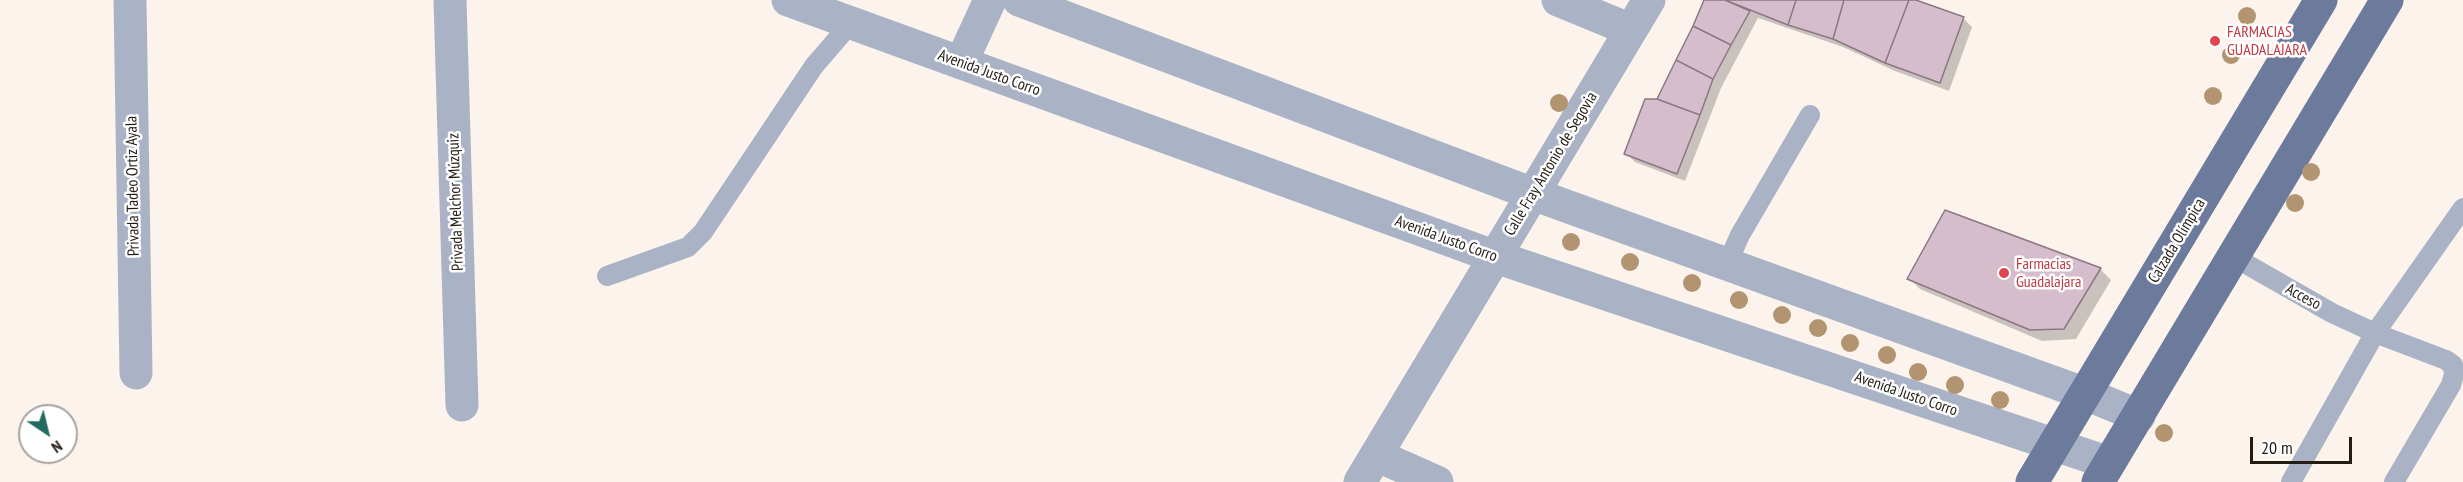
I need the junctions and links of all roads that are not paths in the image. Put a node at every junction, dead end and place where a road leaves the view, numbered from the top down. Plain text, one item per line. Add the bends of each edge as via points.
1 (130, 0) edge
2 (450, 0) edge
3 (788, 0) edge
4 (990, 0) edge
5 (1019, 0) edge
6 (1558, 0) edge
7 (1648, 0) edge
8 (2322, 0) edge
9 (2387, 0) edge
10 (850, 23) junction
11 (1631, 30) junction
12 (961, 63) junction
13 (1810, 115) dead end
14 (1533, 194) junction
15 (2463, 208) edge
16 (1496, 257) junction
17 (2234, 257) junction
18 (1727, 264) junction
19 (607, 276) dead end
20 (2375, 333) junction
21 (2458, 359) edge
22 (136, 373) dead end
23 (2086, 394) junction
24 (462, 405) dead end
25 (2139, 416) junction
26 (2054, 444) junction
27 (1368, 469) edge
28 (2103, 472) edge
29 (1437, 482) edge
30 (2032, 482) edge
31 (2291, 482) edge
32 (2394, 482) edge

1 - 22 street, Privada Tadeo Ortiz Ayala
2 - 24 street, Privada Melchor Múzquiz
3 - 10 street, Avenida Justo Corro
4 - 12 street
5 - 14 street
6 - 11 street
7 - 11 street, Calle Fray Antonio de Segovia
8 - 23 main road, Calzada Olímpica
9 - 17 main road
10 - 12 street, Avenida Justo Corro
10 - 19 lane via 814,66 704,232 688,247
11 - 14 street, Calle Fray Antonio de Segovia
12 - 16 street, Avenida Justo Corro
13 - 18 lane
14 - 16 street, Calle Fray Antonio de Segovia
14 - 18 street
15 - 20 lane
16 - 26 street, Avenida Justo Corro
16 - 27 street, Calle Fray Antonio de Segovia
17 - 20 lane, Acceso
17 - 25 main road
18 - 23 street
20 - 21 lane, Acceso via 2446,360
20 - 31 lane
21 - 32 lane via 2451,385
23 - 25 street
23 - 26 main road, Calzada Olímpica
25 - 28 main road
26 - 28 street, Avenida Justo Corro
26 - 30 main road, Calzada Olímpica
27 - 29 street

